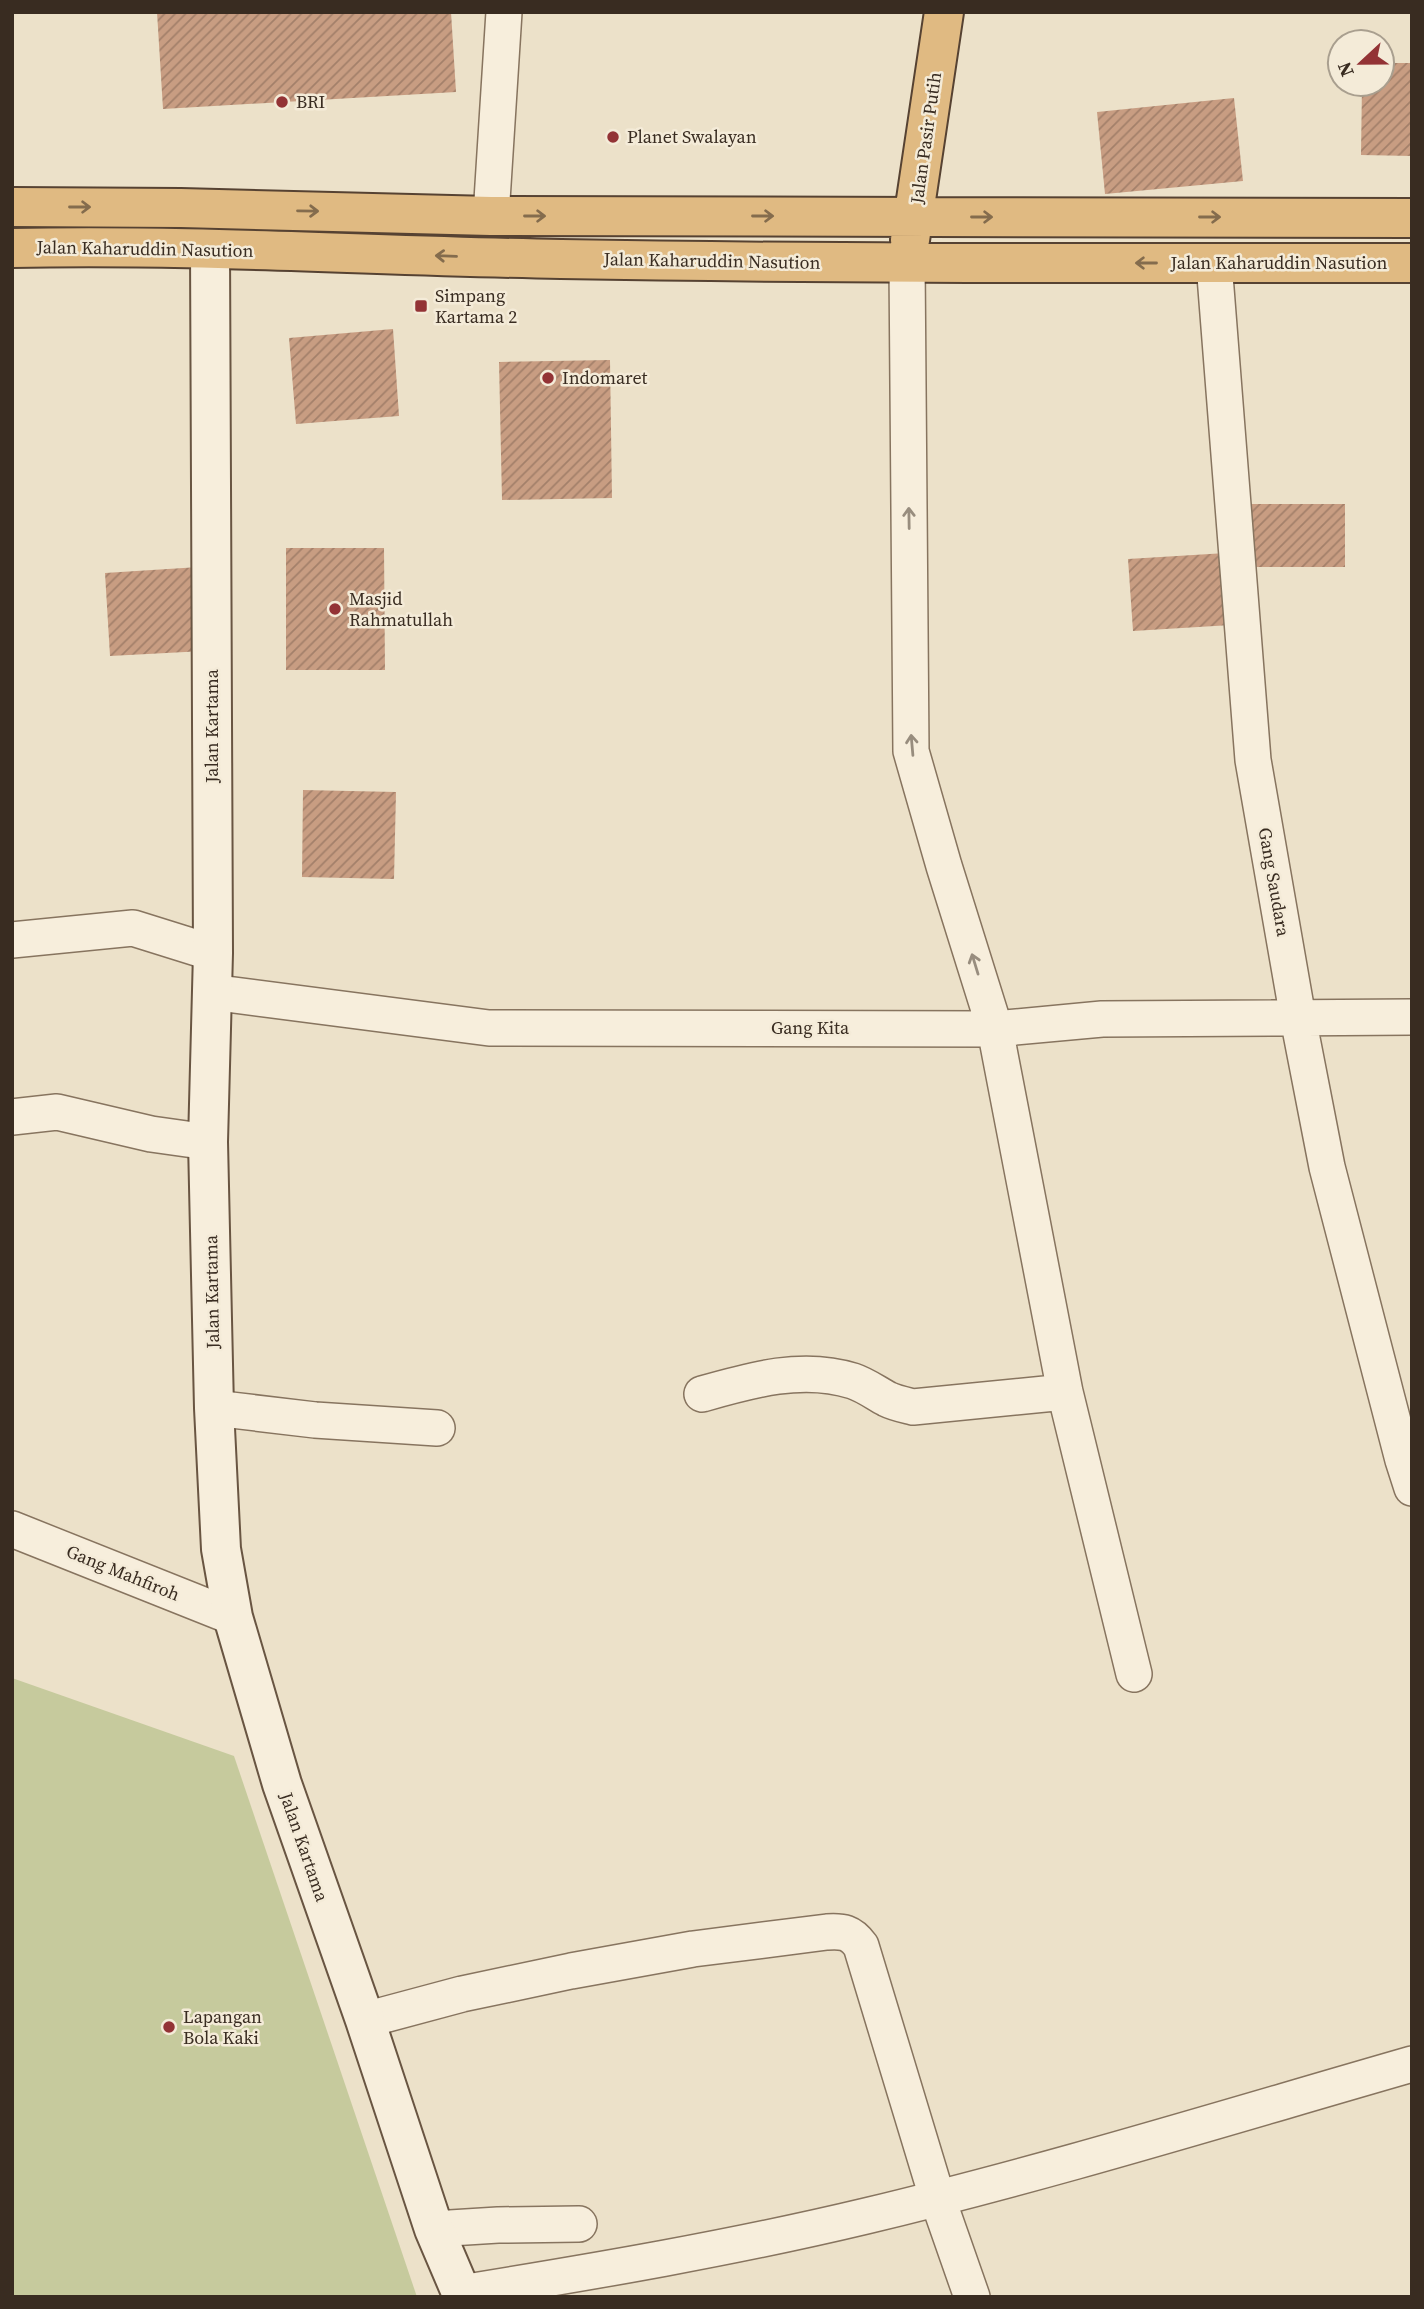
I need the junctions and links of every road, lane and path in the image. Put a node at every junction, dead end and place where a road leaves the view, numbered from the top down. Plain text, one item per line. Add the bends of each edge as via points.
1 (504, 12) edge
2 (944, 12) edge
3 (12, 207) edge
4 (491, 215) junction
5 (914, 216) junction
6 (1412, 218) edge
7 (12, 248) edge
8 (210, 249) junction
9 (906, 263) junction
10 (1214, 263) junction
11 (1412, 263) edge
12 (12, 940) edge
13 (213, 953) junction
14 (211, 992) junction
15 (1412, 1017) edge
16 (1298, 1018) junction
17 (995, 1029) junction
18 (12, 1117) edge
19 (208, 1142) junction
20 (1066, 1392) junction
21 (702, 1394) dead end
22 (214, 1408) junction
23 (437, 1428) dead end
24 (1412, 1488) edge
25 (12, 1529) edge
26 (233, 1617) junction
27 (1135, 1674) dead end
28 (365, 2020) junction
29 (1412, 2064) edge
30 (937, 2197) junction
31 (579, 2224) dead end
32 (434, 2229) junction
33 (462, 2295) edge
34 (972, 2297) edge

1 - 4 street
2 - 5 highway, Jalan Pasir Putih
3 -> 4 highway
4 -> 5 highway
5 -> 6 highway
5 - 9 highway, Jalan Pasir Putih
7 - 8 highway, Jalan Kaharuddin Nasution
9 -> 8 highway, Jalan Kaharuddin Nasution
8 - 13 main road, Jalan Kartama
10 -> 9 highway, Jalan Kaharuddin Nasution
17 -> 9 street via 912,751
10 - 11 highway, Jalan Kaharuddin Nasution
10 - 16 street, Gang Saudara via 1252,760
12 - 13 street via 133,928
13 - 14 main road, Jalan Kartama
14 - 17 street, Gang Kita via 489,1028
14 - 19 main road, Jalan Kartama
15 - 16 street, Gang Kita
16 - 17 street, Gang Kita via 1102,1019
16 - 24 street, Gang Saudara via 1327,1167
17 - 20 street
18 - 19 street via 57,1112
19 - 22 main road, Jalan Kartama
20 - 21 street via 913,1407 890,1401 855,1382 811,1374 753,1379
20 - 27 street
22 - 23 street
22 - 26 main road, Jalan Kartama via 220,1549
25 - 26 street, Gang Mahfiroh
26 - 28 main road, Jalan Kartama via 282,1784
28 - 30 street via 571,1971 692,1949 843,1931 861,1946
28 - 32 main road, Jalan Kartama
29 - 30 street
30 - 33 street via 642,2264
30 - 34 street
31 - 32 street
32 - 33 main road, Jalan Kartama

